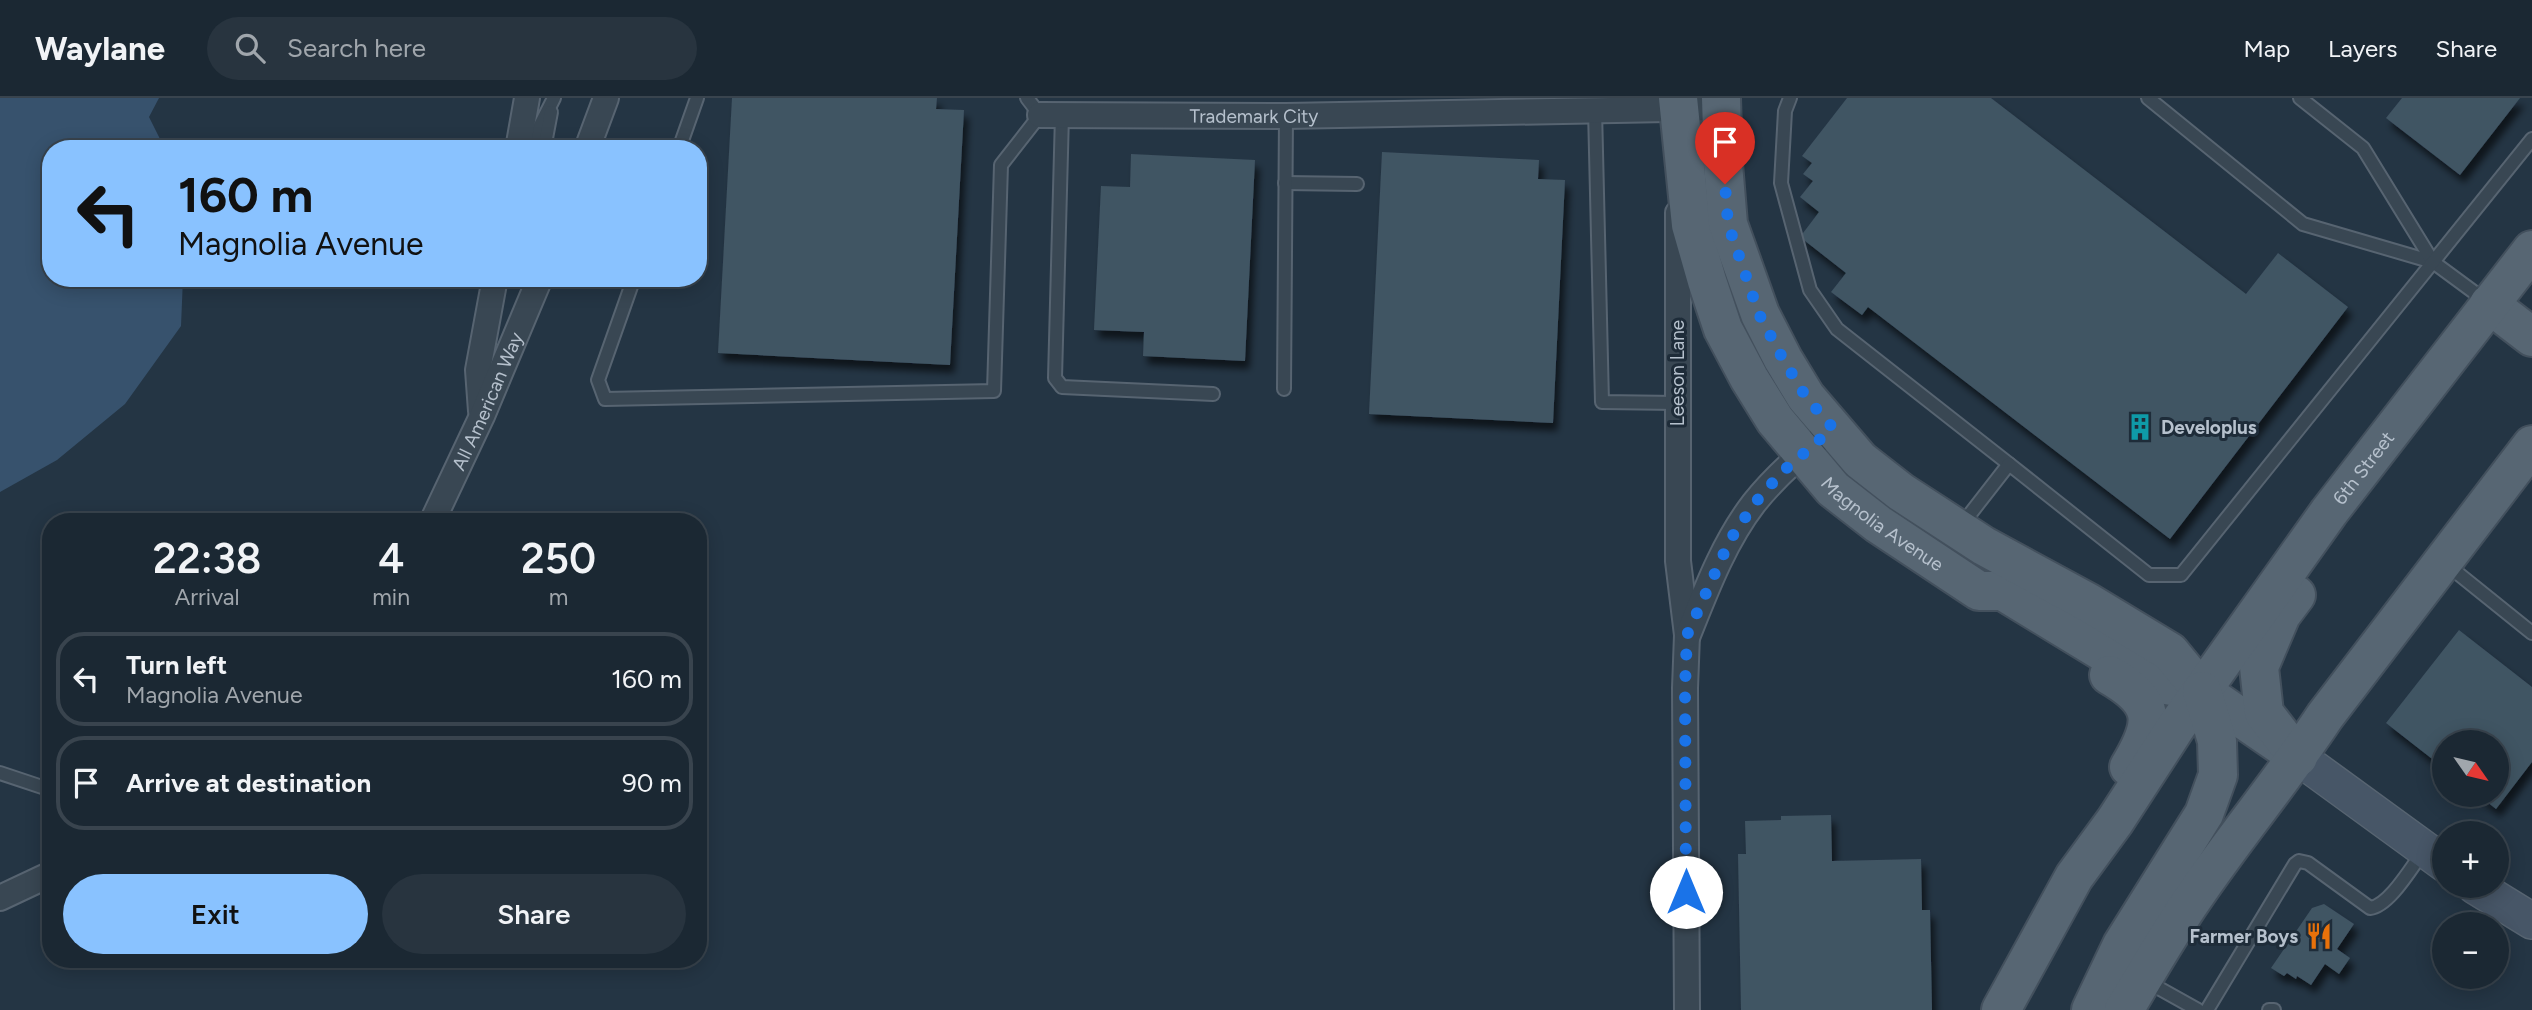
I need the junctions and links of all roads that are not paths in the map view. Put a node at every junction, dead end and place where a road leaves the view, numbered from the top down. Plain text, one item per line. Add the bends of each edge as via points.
1 (527, 98) edge
2 (606, 98) edge
3 (696, 98) edge
4 (1790, 98) edge
5 (2148, 98) edge
6 (2300, 98) edge
7 (1721, 103) edge
8 (1526, 104) edge
9 (1678, 104) edge
10 (1057, 108) edge
11 (1595, 110) junction
12 (1286, 116) junction
13 (2532, 139) edge
14 (520, 140) edge
15 (532, 140) edge
16 (546, 140) edge
17 (590, 140) edge
18 (682, 140) edge
19 (1285, 183) junction
20 (1357, 184) dead end
21 (2532, 250) edge
22 (2433, 262) junction
23 (493, 287) edge
24 (631, 287) edge
25 (528, 290) edge
26 (2489, 304) junction
27 (2532, 337) edge
28 (1284, 389) dead end
29 (1213, 394) dead end
30 (1677, 403) junction
31 (2405, 412) junction
32 (482, 416) junction
33 (1833, 428) junction
34 (2532, 446) edge
35 (1803, 453) junction
36 (2009, 464) junction
37 (436, 513) edge
38 (1958, 529) junction
39 (2444, 562) junction
40 (1979, 591) junction
41 (2532, 633) edge
42 (1687, 635) junction
43 (2202, 691) junction
44 (2298, 757) junction
45 (0, 773) edge
46 (42, 787) edge
47 (2432, 854) edge
48 (2432, 859) edge
49 (2074, 877) junction
50 (42, 878) edge
51 (0, 898) edge
52 (2495, 898) edge
53 (2532, 921) edge
54 (2133, 995) edge
55 (1687, 1010) edge
56 (2001, 1010) edge
57 (2091, 1010) edge
58 (2198, 1010) edge
59 (2207, 1010) edge

1 - 14 street
2 - 17 street
3 - 18 lane
4 - 36 lane via 1785,111 1781,183 1810,290 1837,329
5 - 22 lane via 2302,224
6 - 22 lane via 2363,148
7 - 9 street, Trademark City
7 - 33 main road, Magnolia Avenue via 1728,224 1759,314 1806,397
8 - 11 street, Trademark City
8 - 12 street, Trademark City
9 - 11 street, Trademark City
9 - 30 street, Leeson Lane
9 - 35 main road, Magnolia Avenue via 1691,225 1723,329 1774,420
10 - 12 street, Trademark City
10 - 24 lane via 1001,165 994,391 605,399 598,380
10 - 29 lane via 1055,378 1062,387
11 - 30 lane via 1602,402
12 - 19 lane
13 - 22 lane
15 - 16 lane via 554,98
19 - 20 lane
19 - 28 lane
21 - 26 main road, 6th Street
22 - 26 lane
22 - 36 lane via 2180,575 2149,575
23 - 32 street via 478,370
25 - 32 street, All American Way
26 - 27 main road
26 - 31 main road, 6th Street
30 - 42 street, Leeson Lane via 1678,561
31 - 43 main road, 6th Street
31 - 44 main road via 2370,494 2281,615 2259,667 2264,713
32 - 37 street, All American Way
33 - 35 street, Leeson Lane
33 - 38 main road, Magnolia Avenue via 1860,460
34 - 39 main road
35 - 40 main road, Magnolia Avenue via 1833,489
35 - 42 street, Leeson Lane via 1754,504 1736,531
36 - 38 lane
38 - 43 main road, Magnolia Avenue via 2169,652
39 - 41 lane
39 - 44 main road
40 - 43 main road, Magnolia Avenue via 2003,591 2154,683
40 - 49 main road via 1996,610 2123,683 2147,709 2144,743 2101,811
42 - 55 street, Leeson Lane
43 - 44 main road, Magnolia Avenue
43 - 49 main road
43 - 57 main road via 2217,741 2218,775 2204,814 2122,945
44 - 47 main road
44 - 54 main road via 2193,898
45 - 46 lane
48 - 59 lane via 2386,900 2370,908 2304,861 2295,864
49 - 56 main road
50 - 51 street
52 - 53 main road
54 - 58 lane

